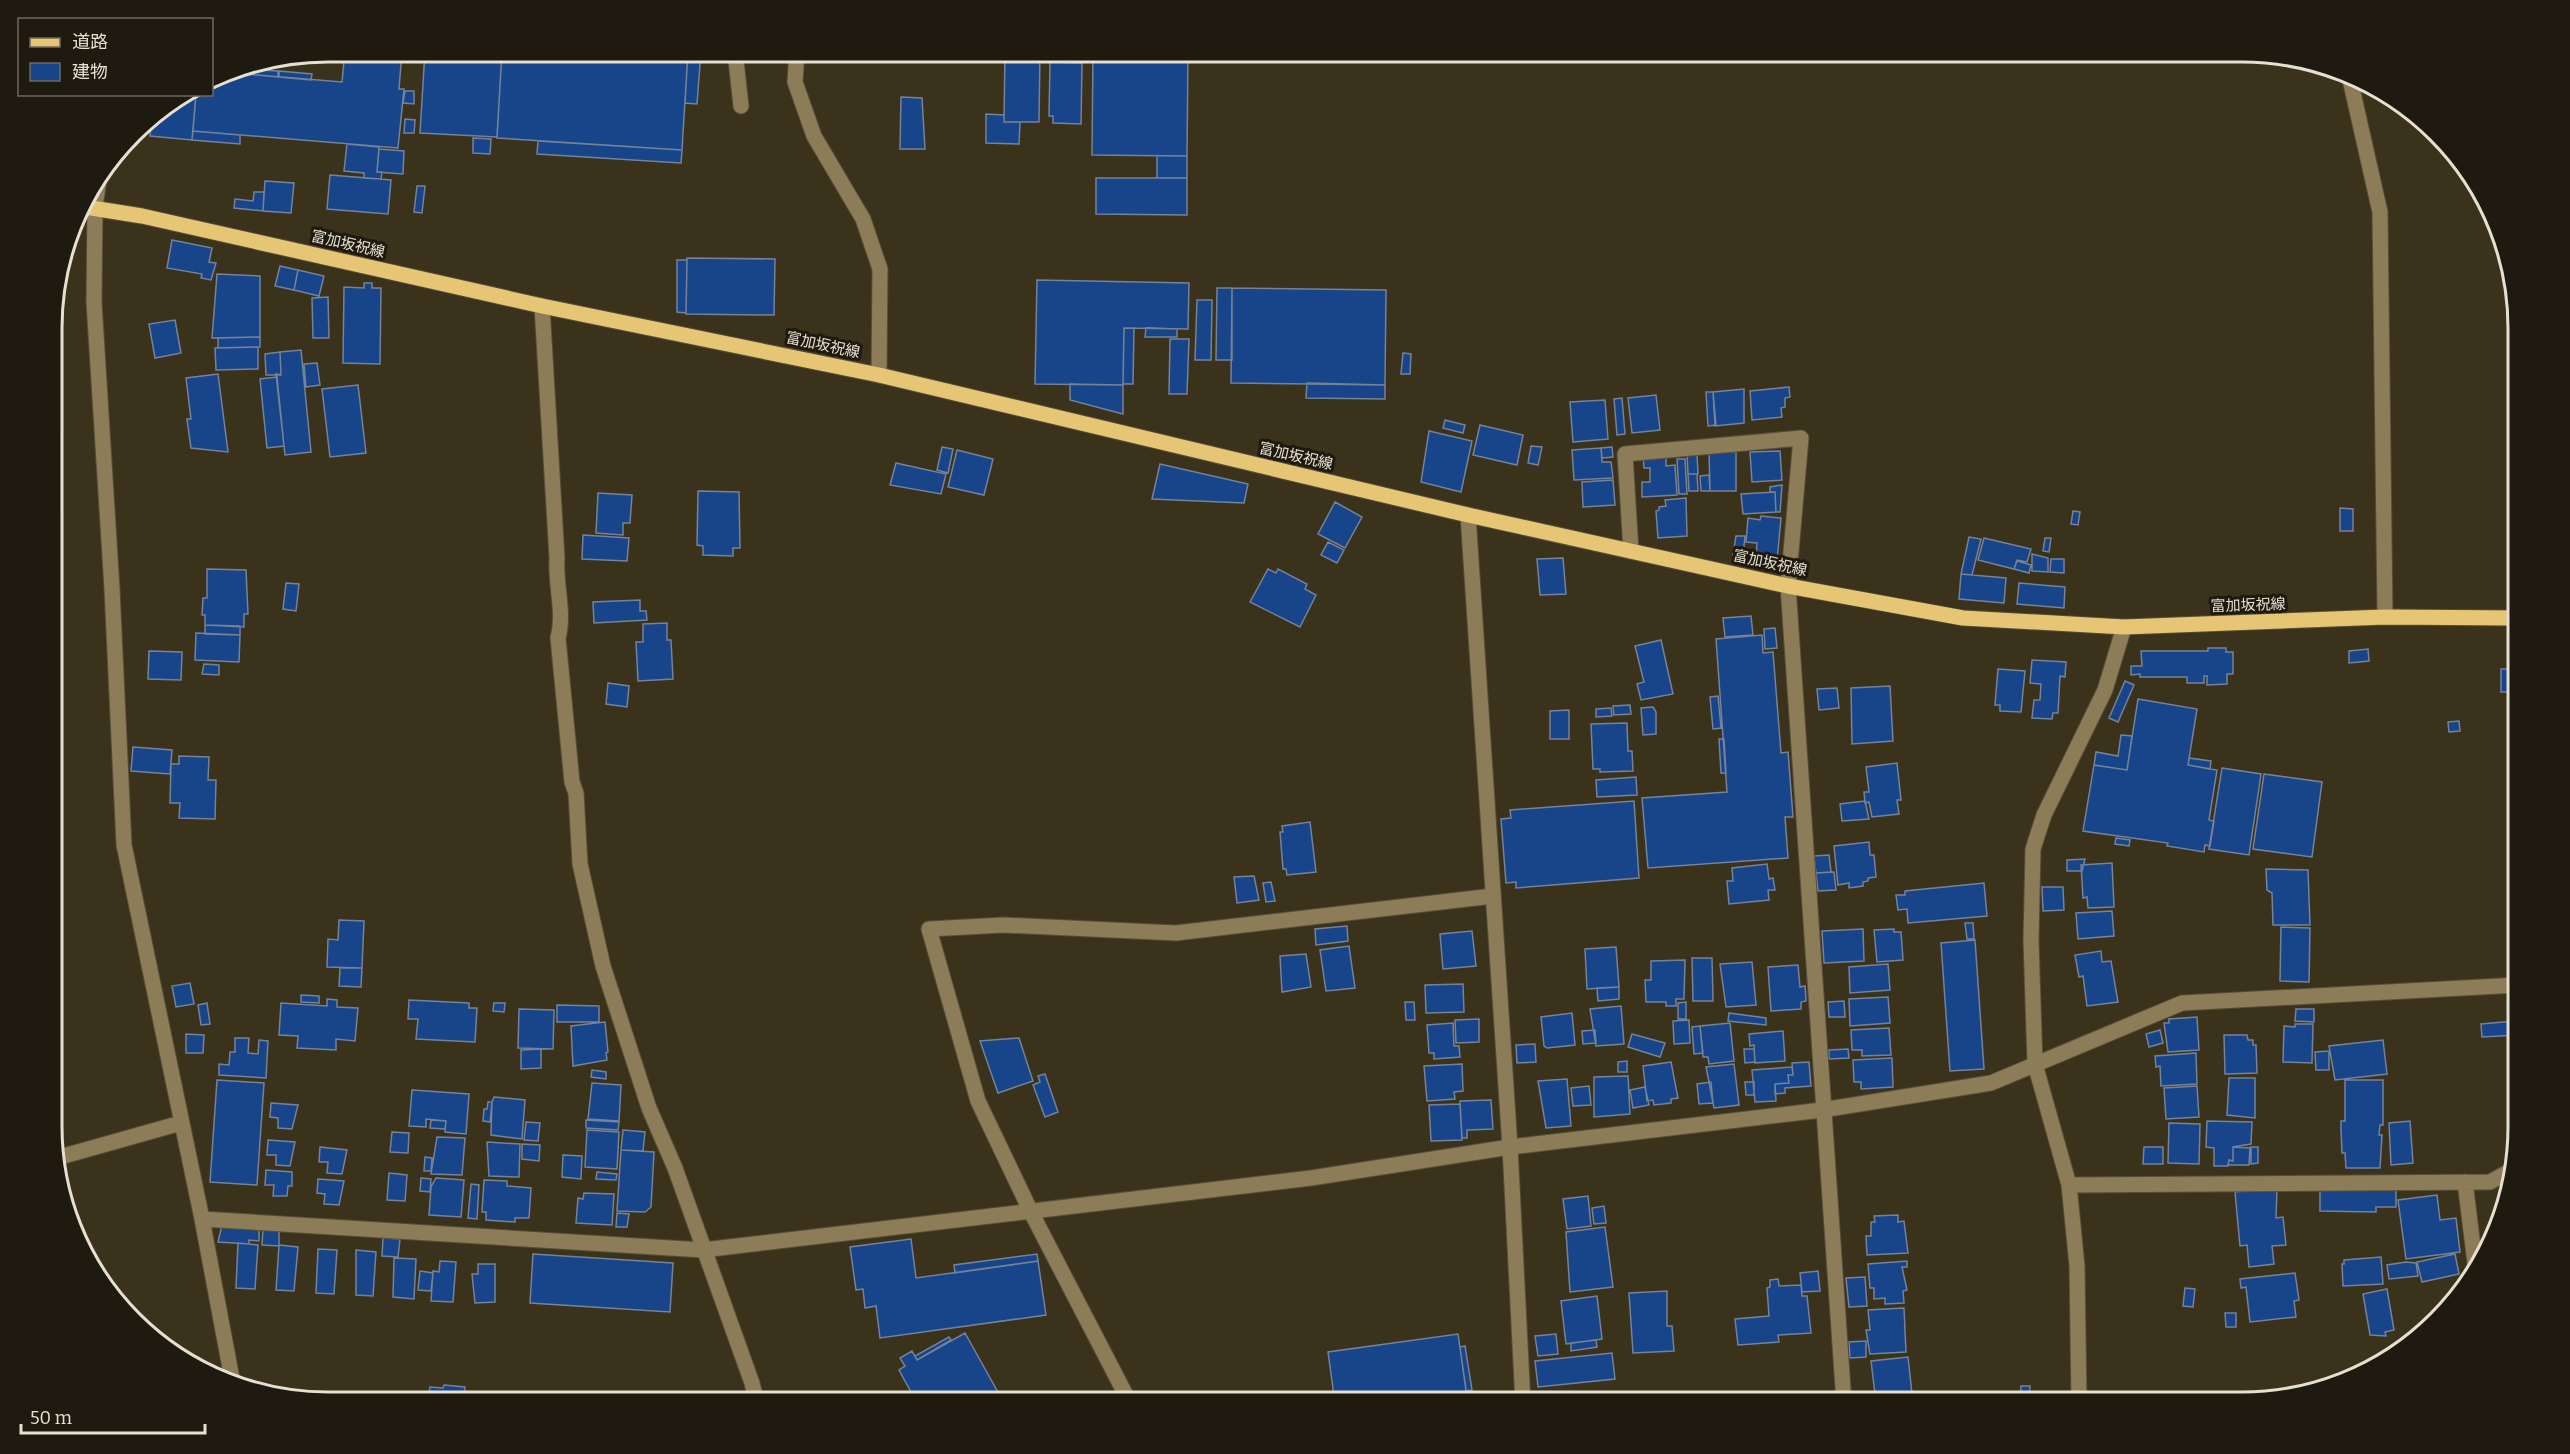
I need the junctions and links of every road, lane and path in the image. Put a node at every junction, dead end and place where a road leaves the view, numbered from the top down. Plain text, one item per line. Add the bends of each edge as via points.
1 (736, 62) edge
2 (796, 62) edge
3 (2351, 85) edge
4 (741, 106) dead end
5 (97, 196) edge
6 (91, 207) edge
7 (95, 207) junction
8 (542, 306) junction
9 (879, 375) junction
10 (1468, 515) junction
11 (1631, 551) junction
12 (1788, 586) junction
13 (2385, 617) junction
14 (2508, 618) edge
15 (2124, 627) junction
16 (1493, 896) junction
17 (2508, 986) edge
18 (2035, 1064) junction
19 (1822, 1110) junction
20 (181, 1123) junction
21 (1510, 1147) junction
22 (63, 1156) edge
23 (2504, 1175) edge
24 (2465, 1182) junction
25 (2069, 1185) junction
26 (1031, 1212) junction
27 (202, 1219) junction
28 (703, 1250) junction
29 (2474, 1257) edge
30 (230, 1374) edge
31 (754, 1392) edge
32 (1124, 1392) edge
33 (1523, 1392) edge
34 (1843, 1392) edge
35 (2079, 1392) edge

1 - 4 street
2 - 9 street via 795,82 814,136 863,219 880,269
3 - 13 street via 2380,212
5 - 7 street
6 - 7 main road, 富加坂祝線
7 - 8 main road, 富加坂祝線
7 - 20 street via 94,302 124,845
8 - 9 main road, 富加坂祝線
8 - 28 street via 556,578 562,623 558,638 580,864 610,988 649,1108
9 - 10 main road, 富加坂祝線
10 - 11 main road, 富加坂祝線
10 - 16 street
11 - 12 main road, 富加坂祝線
11 - 12 street via 1624,454 1801,438
12 - 15 main road, 富加坂祝線 via 1963,618
12 - 19 street
13 - 14 main road, 富加坂祝線
13 - 15 main road, 富加坂祝線
15 - 18 street via 2105,690 2044,815 2032,849
16 - 21 street
16 - 26 street via 1176,933 1003,925 929,929 978,1101
17 - 18 street via 2182,1003
18 - 19 street via 1991,1083
18 - 25 street
19 - 21 street
19 - 34 street
20 - 22 street
20 - 27 street
21 - 26 street via 1311,1178
21 - 33 street
23 - 24 street via 2490,1182
24 - 25 street
24 - 29 street
25 - 35 street via 2077,1266
26 - 28 street
26 - 32 street
27 - 28 street
27 - 30 street
28 - 31 street

